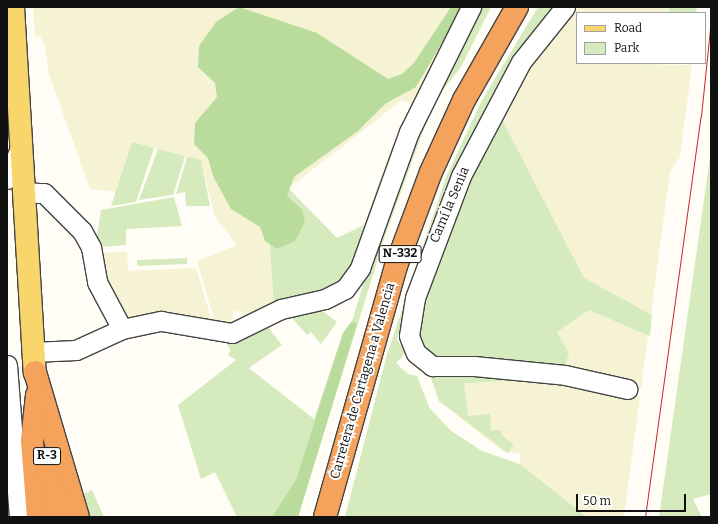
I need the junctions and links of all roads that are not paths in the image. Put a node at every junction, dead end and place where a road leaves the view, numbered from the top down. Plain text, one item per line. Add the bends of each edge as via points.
1 (13, 7) edge
2 (470, 7) edge
3 (517, 7) edge
4 (565, 7) edge
5 (15, 185) edge
6 (396, 266) junction
7 (122, 329) junction
8 (34, 362) junction
9 (7, 365) edge
10 (627, 389) dead end
11 (37, 396) junction
12 (19, 517) edge
13 (38, 517) edge
14 (58, 517) edge
15 (78, 517) edge
16 (311, 517) edge
17 (325, 517) edge

1 - 5 main road via 20,148
2 - 7 street via 409,132 360,268 345,289 325,299 281,309 232,333 178,322
3 - 6 highway, Carretera de Cartagena a Valencia / N-332 via 446,137
4 - 10 street, Camí la Senia via 521,62 461,176 415,298 408,336 416,353 432,366 550,373
5 - 7 street via 44,193 82,231 91,247 97,282
5 - 8 main road
6 - 16 highway via 362,343
6 - 17 highway, Carretera de Cartagena a Valencia / N-332
7 - 8 street via 76,350
8 - 11 highway, R-3
8 - 15 highway
9 - 12 street
11 - 13 highway via 32,441
11 - 14 highway, R-3

